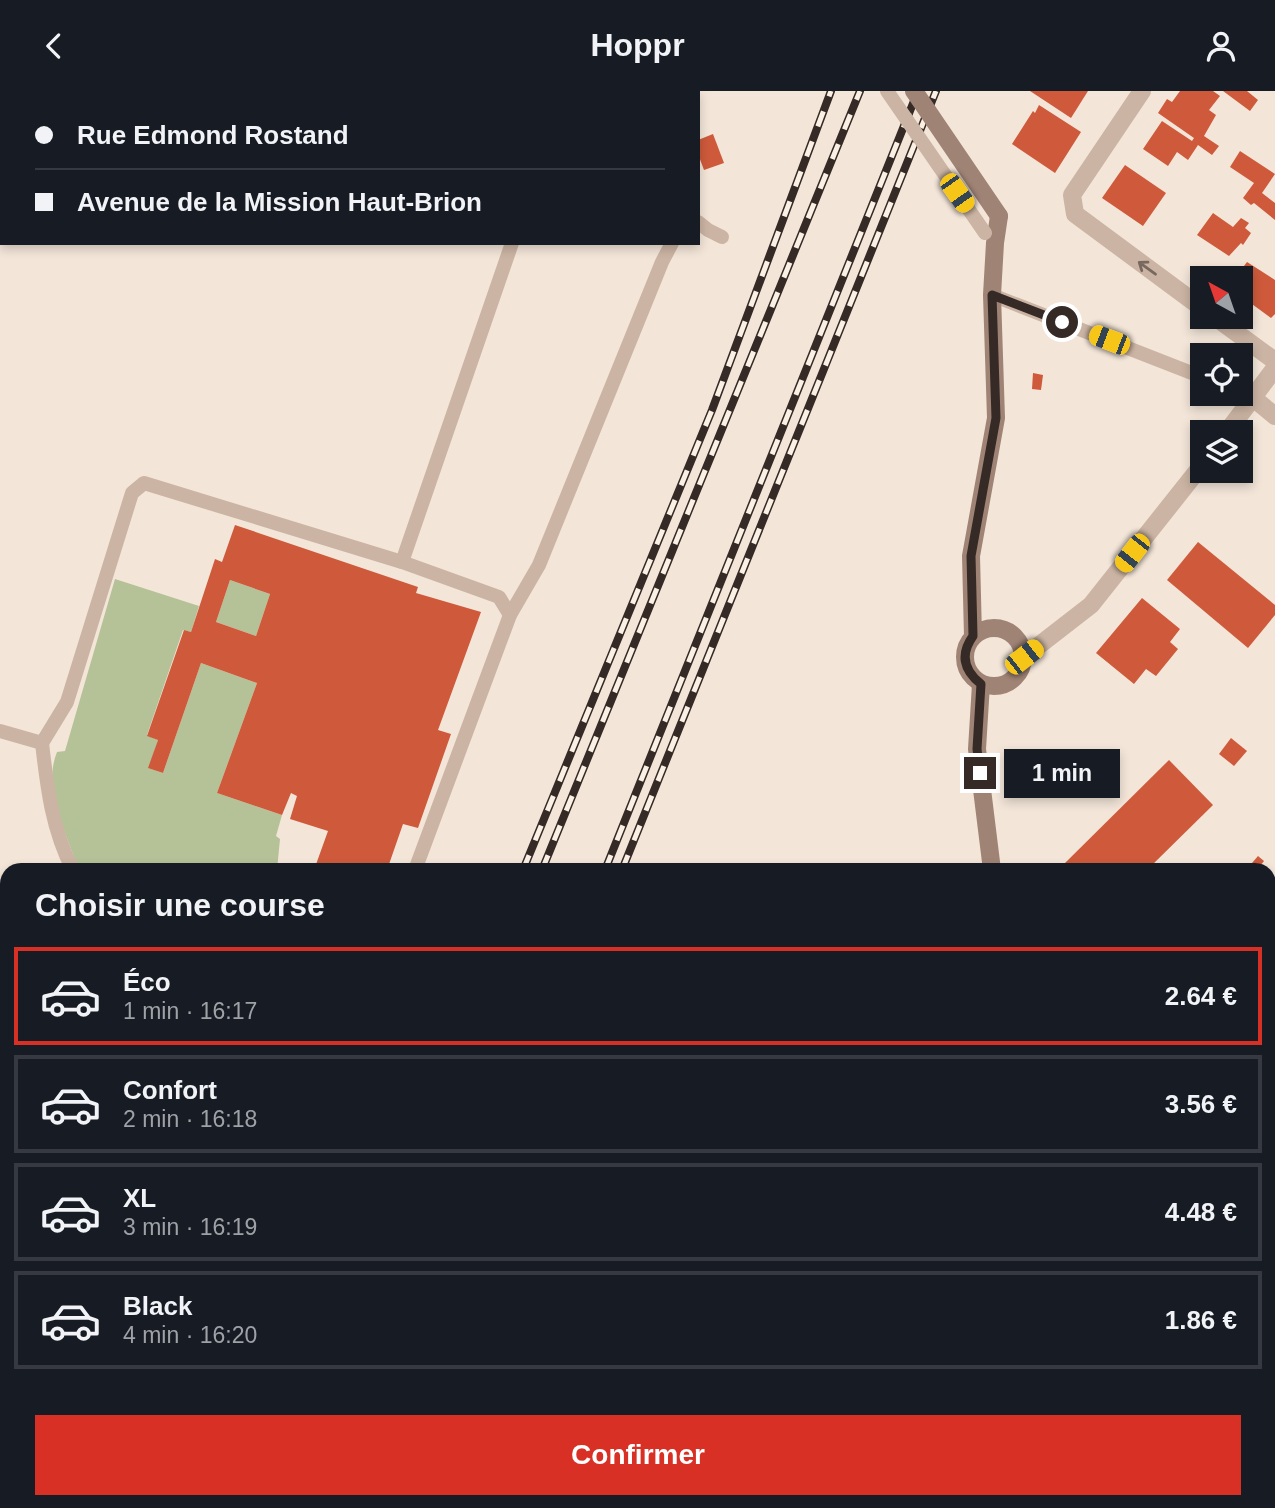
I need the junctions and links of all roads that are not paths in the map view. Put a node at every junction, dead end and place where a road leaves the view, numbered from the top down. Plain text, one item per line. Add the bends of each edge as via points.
1 (887, 91) edge
2 (914, 91) edge
3 (1142, 91) edge
4 (700, 224) edge
5 (722, 237) dead end
6 (990, 238) junction
7 (511, 245) edge
8 (671, 245) edge
9 (992, 295) junction
10 (1190, 299) edge
11 (1231, 329) edge
12 (1275, 361) edge
13 (1275, 368) edge
14 (1190, 372) edge
15 (1253, 388) edge
16 (1253, 399) edge
17 (1275, 416) edge
18 (1190, 480) edge
19 (402, 562) junction
20 (510, 615) junction
21 (973, 636) junction
22 (1024, 657) junction
23 (981, 684) junction
24 (0, 731) edge
25 (42, 743) junction
26 (69, 863) edge
27 (418, 863) edge
28 (991, 863) edge

1 - 6 lane, bridge
2 - 6 street, bridge via 999,216
10 -> 3 street via 1075,214 1072,195
4 - 5 lane
6 - 9 street
7 - 19 lane
8 - 20 lane via 539,565
9 - 14 lane
9 - 21 street via 996,418 971,556
11 - 12 street
13 - 15 street
16 - 17 street
18 - 22 street via 1091,605
19 - 20 lane via 499,597
19 - 25 lane via 144,483 132,493 67,702
20 - 27 lane
21 - 22 street via 991,627 1010,632
21 - 23 street via 964,656 972,677
22 - 23 street via 1010,682 996,687
23 - 28 street via 977,749
24 - 25 lane
25 - 26 lane via 48,799

